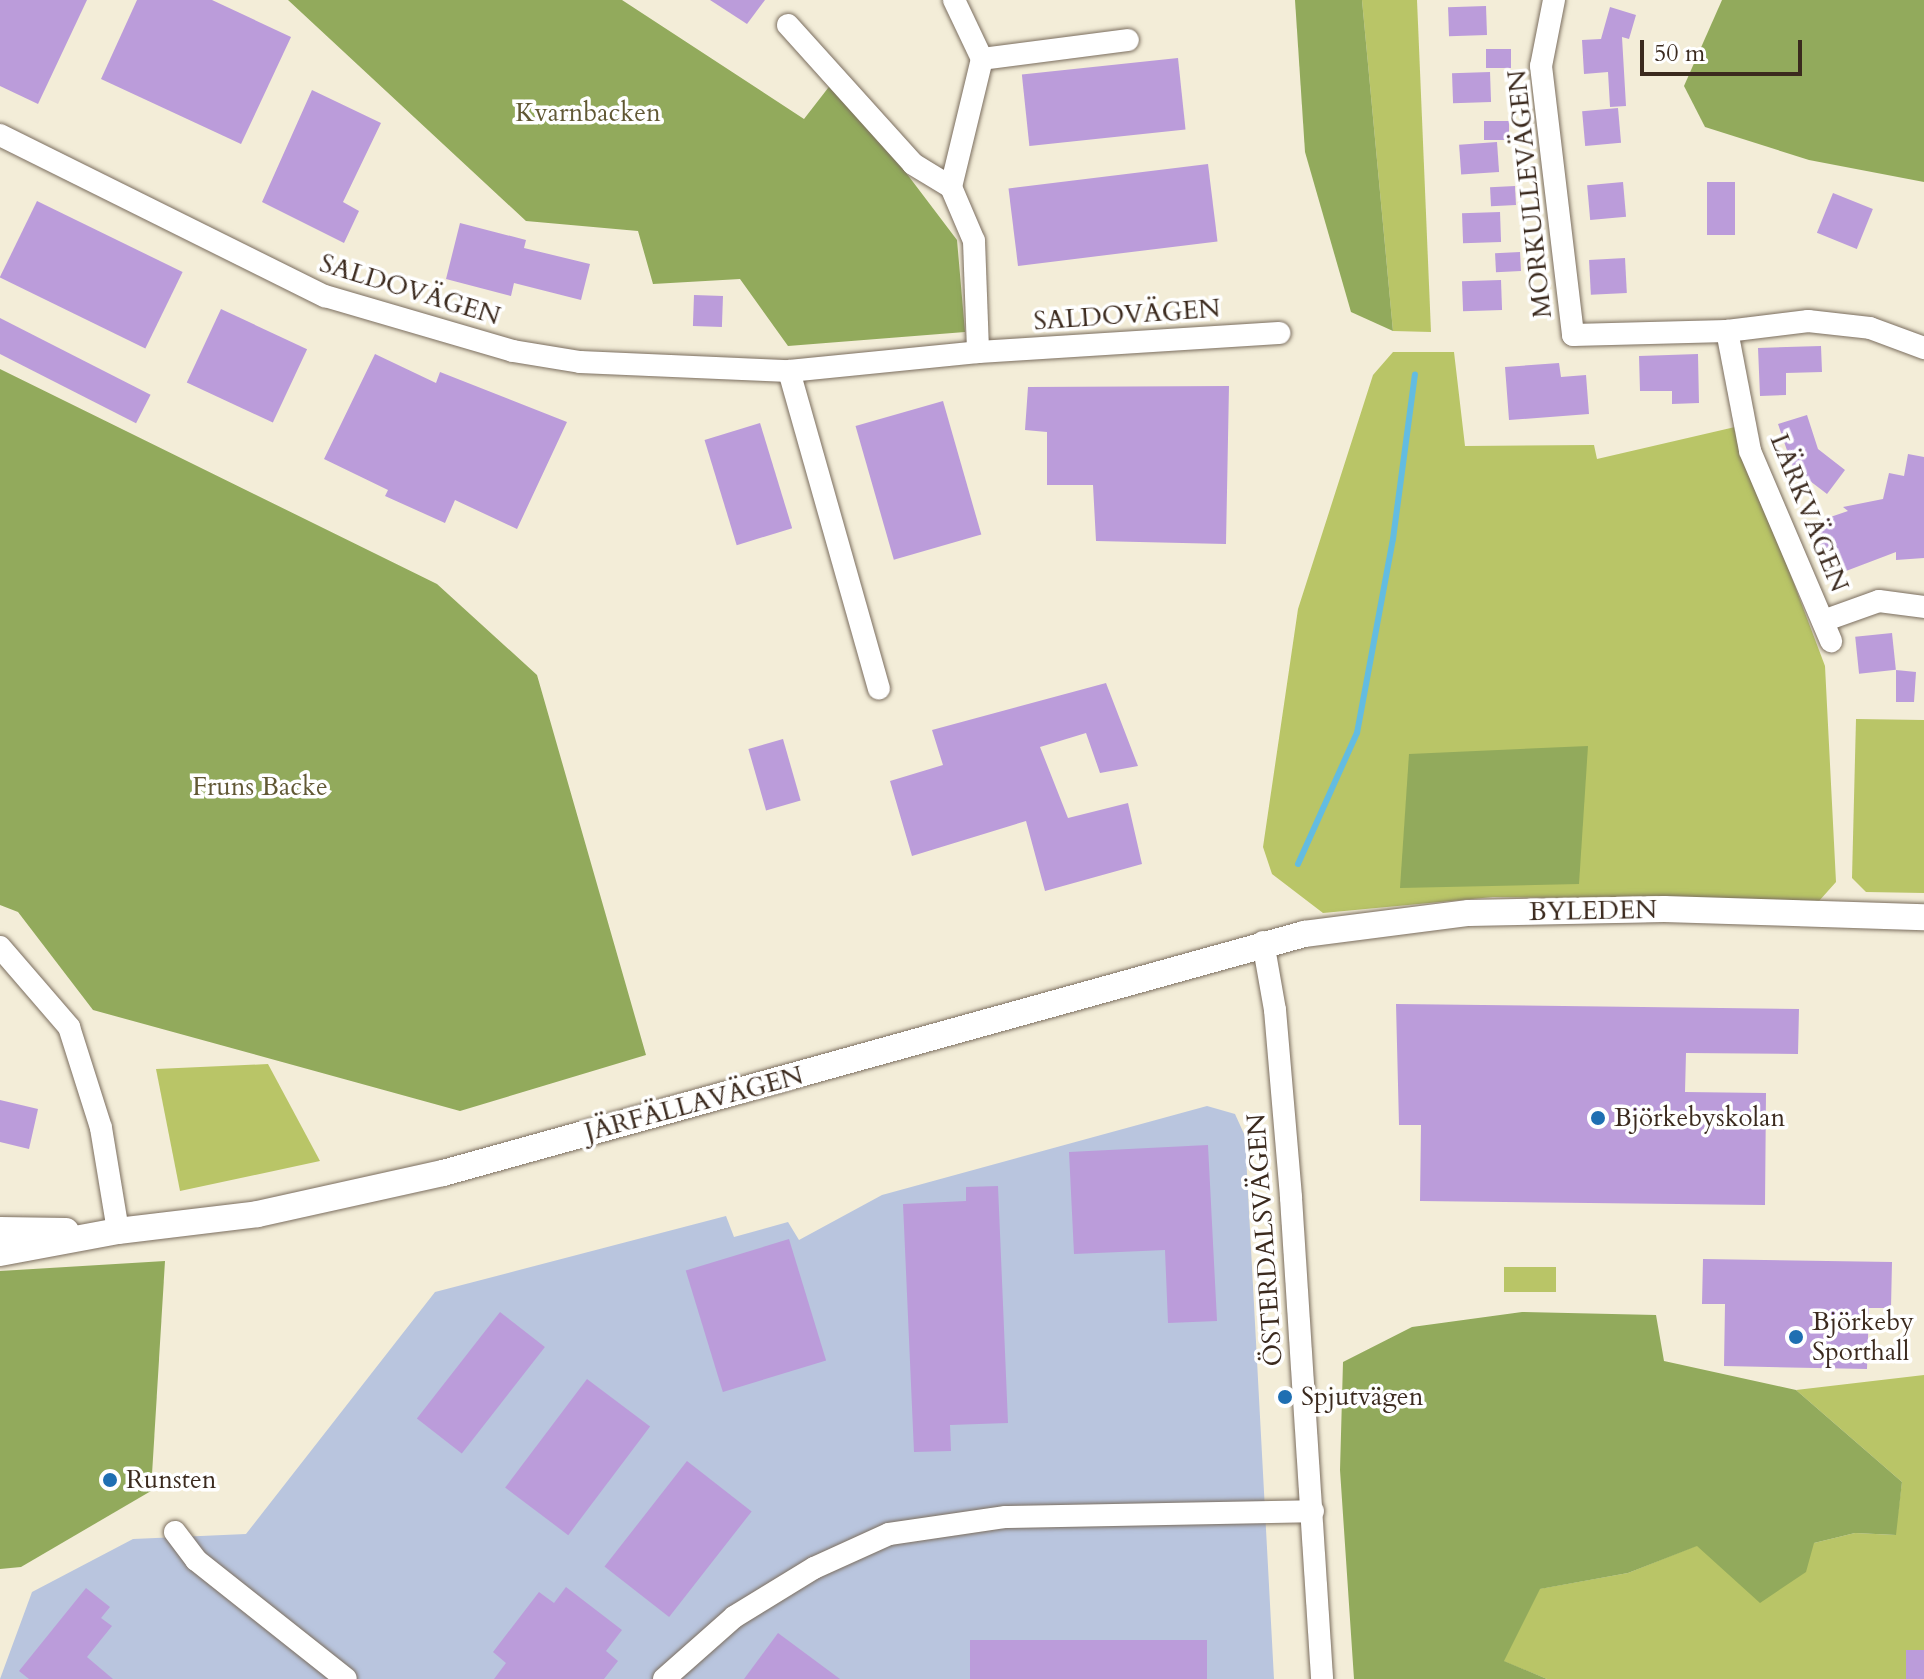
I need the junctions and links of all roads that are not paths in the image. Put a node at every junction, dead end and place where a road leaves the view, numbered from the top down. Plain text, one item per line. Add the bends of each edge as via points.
1 (954, 0) edge
2 (1554, 0) edge
3 (788, 25) dead end
4 (1128, 40) dead end
5 (982, 59) junction
6 (0, 135) edge
7 (951, 187) junction
8 (1727, 331) junction
9 (1279, 333) dead end
10 (1924, 348) edge
11 (978, 352) junction
12 (789, 371) junction
13 (1924, 607) edge
14 (879, 688) dead end
15 (1924, 917) edge
16 (1263, 942) junction
17 (0, 947) edge
18 (0, 1230) edge
19 (118, 1231) junction
20 (0, 1253) edge
21 (1313, 1511) junction
22 (175, 1532) dead end
23 (346, 1679) edge
24 (664, 1679) edge
25 (1322, 1679) edge

1 - 5 street
2 - 8 street, MORKULLEVÄGEN via 1541,66 1573,335
3 - 7 street via 913,164
4 - 5 street
5 - 7 street
6 - 12 street, SALDOVÄGEN via 325,296 418,326 580,362
7 - 11 street via 974,241
8 - 10 street via 1808,321 1870,328
8 - 13 street, LÄRKVÄGEN via 1750,451 1827,631 1879,601
9 - 11 street, SALDOVÄGEN
11 - 12 street, SALDOVÄGEN
12 - 14 street
15 - 16 street, BYLEDEN via 1664,909 1469,913
16 - 19 street, JÄRFÄLLAVÄGEN via 443,1173 258,1214
16 - 21 street, ÖSTERDALSVÄGEN via 1289,1166
17 - 19 street via 69,1027 101,1128
18 - 19 street, JÄRFÄLLAVÄGEN
19 - 20 street, JÄRFÄLLAVÄGEN
21 - 24 street via 1006,1517 889,1534 814,1568 734,1617
21 - 25 street, ÖSTERDALSVÄGEN
22 - 23 street via 196,1560

